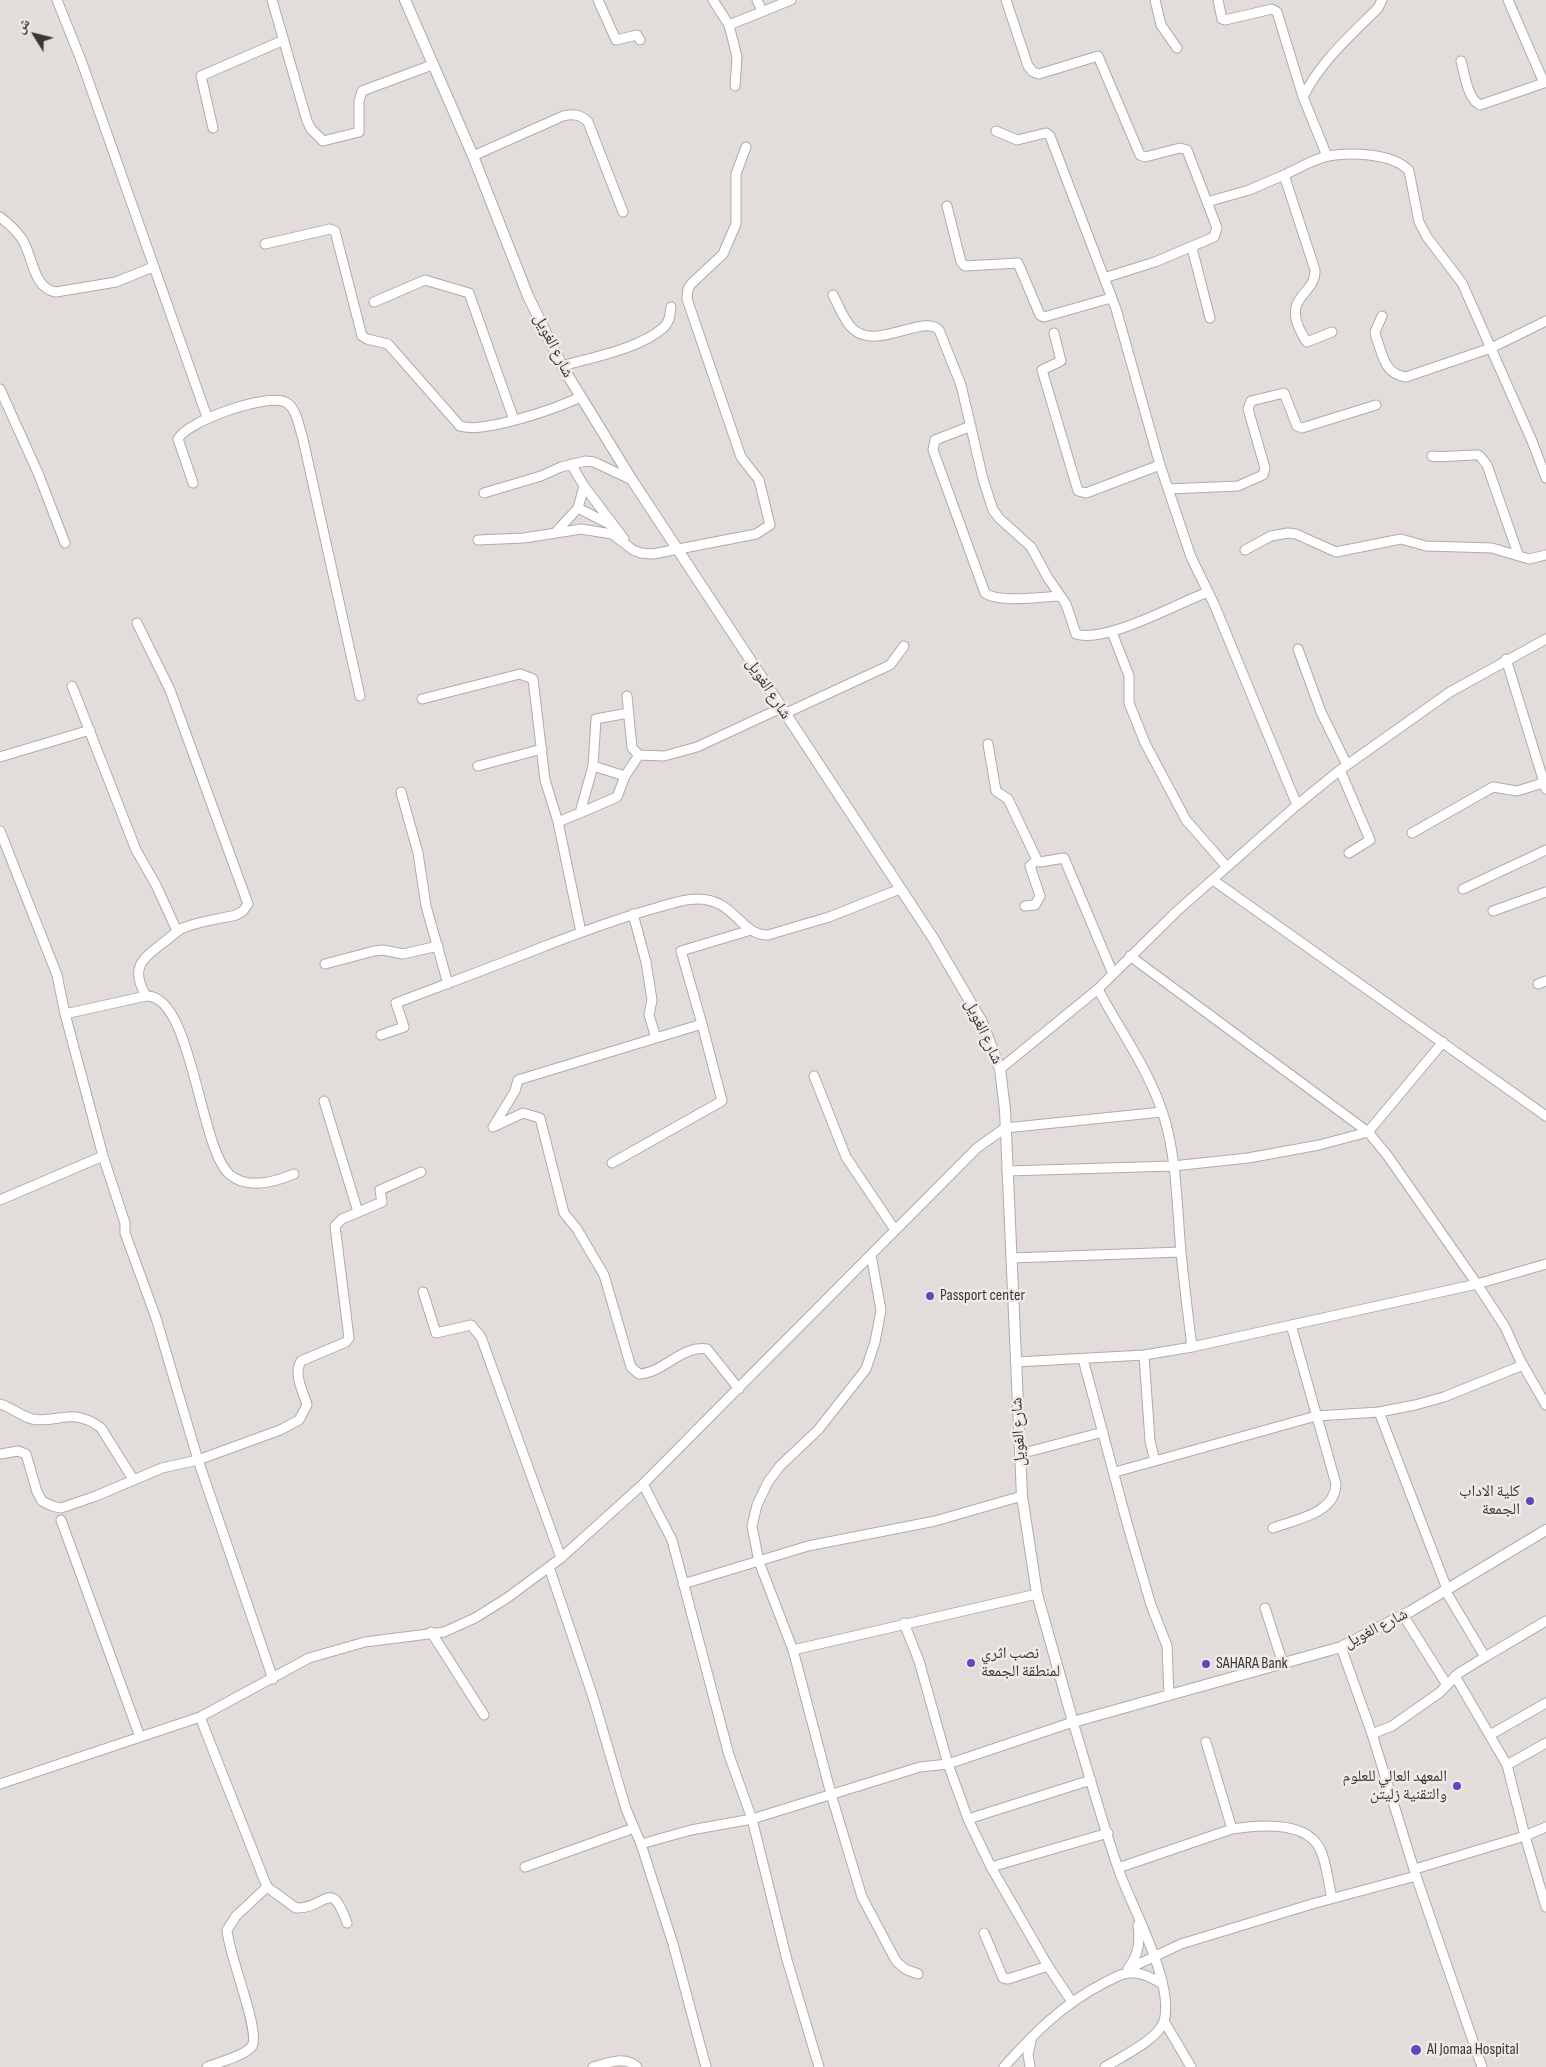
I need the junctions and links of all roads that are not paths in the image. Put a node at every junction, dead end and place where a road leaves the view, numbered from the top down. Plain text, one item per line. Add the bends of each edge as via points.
1 (57, 0) edge
2 (272, 0) edge
3 (405, 0) edge
4 (598, 0) edge
5 (713, 0) edge
6 (757, 0) edge
7 (790, 0) edge
8 (1006, 0) edge
9 (1155, 0) edge
10 (1218, 0) edge
11 (1382, 0) edge
12 (1508, 0) edge
13 (762, 11) junction
14 (729, 25) junction
15 (284, 40) junction
16 (640, 40) dead end
17 (1177, 48) dead end
18 (1461, 62) dead end
19 (432, 65) junction
20 (1545, 82) edge
21 (735, 86) dead end
22 (1303, 97) junction
23 (214, 128) dead end
24 (996, 131) dead end
25 (746, 147) dead end
26 (473, 156) junction
27 (1328, 156) junction
28 (1284, 175) junction
29 (1207, 202) junction
30 (947, 206) dead end
31 (623, 212) dead end
32 (0, 217) edge
33 (265, 244) dead end
34 (1192, 248) junction
35 (153, 267) junction
36 (1104, 278) junction
37 (833, 295) dead end
38 (1111, 298) junction
39 (374, 302) dead end
40 (671, 307) dead end
41 (1382, 316) dead end
42 (1210, 318) dead end
43 (1546, 322) edge
44 (1054, 332) dead end
45 (1332, 332) dead end
46 (1490, 348) junction
47 (562, 366) junction
48 (0, 389) edge
49 (580, 397) junction
50 (1376, 405) dead end
51 (207, 417) junction
52 (514, 420) junction
53 (971, 426) junction
54 (1432, 456) dead end
55 (570, 464) junction
56 (1160, 465) junction
57 (1546, 478) edge
58 (632, 480) junction
59 (193, 483) dead end
60 (584, 486) junction
61 (1168, 489) junction
62 (484, 493) dead end
63 (578, 508) junction
64 (615, 527) junction
65 (555, 533) junction
66 (478, 540) dead end
67 (65, 543) dead end
68 (628, 546) junction
69 (677, 549) junction
70 (1244, 550) dead end
71 (1518, 554) junction
72 (1546, 555) edge
73 (1208, 592) junction
74 (1060, 596) junction
75 (137, 623) dead end
76 (1112, 632) junction
77 (1546, 638) edge
78 (904, 646) dead end
79 (1298, 649) dead end
80 (1506, 659) junction
81 (72, 686) dead end
82 (360, 696) dead end
83 (627, 696) dead end
84 (422, 699) dead end
85 (782, 711) junction
86 (628, 713) junction
87 (90, 730) junction
88 (988, 744) dead end
89 (542, 749) junction
90 (639, 755) junction
91 (0, 757) edge
92 (1546, 757) edge
93 (1537, 761) junction
94 (478, 766) dead end
95 (593, 766) junction
96 (1343, 768) junction
97 (624, 776) junction
98 (1545, 786) edge
99 (401, 792) dead end
100 (1297, 805) junction
101 (580, 813) junction
102 (558, 822) junction
103 (0, 831) edge
104 (1412, 832) dead end
105 (1546, 850) edge
106 (1349, 853) dead end
107 (1037, 860) junction
108 (1227, 867) junction
109 (1213, 880) junction
110 (900, 889) junction
111 (1463, 889) dead end
112 (1546, 892) edge
113 (1025, 906) dead end
114 (1493, 911) dead end
115 (633, 914) junction
116 (751, 930) junction
117 (177, 932) junction
118 (581, 932) junction
119 (438, 946) junction
120 (1130, 956) junction
121 (325, 964) dead end
122 (1112, 974) junction
123 (448, 984) junction
124 (1098, 989) junction
125 (146, 996) junction
126 (65, 1014) junction
127 (702, 1024) junction
128 (382, 1035) dead end
129 (656, 1038) junction
130 (1443, 1042) junction
131 (1000, 1069) junction
132 (814, 1076) dead end
133 (324, 1102) dead end
134 (1162, 1112) junction
135 (1546, 1116) edge
136 (1005, 1128) junction
137 (1368, 1132) junction
138 (104, 1156) junction
139 (612, 1163) dead end
140 (1173, 1166) junction
141 (1007, 1171) junction
142 (421, 1172) dead end
143 (294, 1174) dead end
144 (0, 1200) edge
145 (358, 1212) junction
146 (895, 1230) junction
147 (1181, 1252) junction
148 (871, 1255) junction
149 (1011, 1258) junction
150 (1546, 1264) edge
151 (1478, 1284) junction
152 (423, 1292) dead end
153 (1291, 1325) junction
154 (1192, 1347) junction
155 (1144, 1355) junction
156 (1083, 1359) junction
157 (1016, 1362) junction
158 (1523, 1366) junction
159 (740, 1389) junction
160 (0, 1404) edge
161 (1546, 1405) edge
162 (1380, 1412) junction
163 (1316, 1416) junction
164 (1104, 1432) junction
165 (0, 1454) edge
166 (1020, 1454) junction
167 (198, 1460) junction
168 (1155, 1461) junction
169 (1115, 1472) junction
170 (133, 1479) junction
171 (643, 1484) junction
172 (1022, 1496) junction
173 (62, 1520) dead end
174 (1272, 1528) dead end
175 (1546, 1530) edge
176 (561, 1558) junction
177 (759, 1562) junction
178 (549, 1567) junction
179 (683, 1584) junction
180 (1446, 1590) junction
181 (1037, 1594) junction
182 (1265, 1608) dead end
183 (1403, 1616) junction
184 (1546, 1621) edge
185 (904, 1623) junction
186 (431, 1632) junction
187 (1341, 1647) junction
188 (793, 1650) junction
189 (1485, 1657) junction
190 (1282, 1664) junction
191 (1455, 1676) junction
192 (273, 1679) junction
193 (1447, 1685) junction
194 (1169, 1694) junction
195 (1546, 1703) edge
196 (484, 1715) dead end
197 (200, 1717) junction
198 (1072, 1722) junction
199 (1372, 1734) junction
200 (1490, 1736) junction
201 (140, 1737) junction
202 (1206, 1742) dead end
203 (1546, 1743) edge
204 (948, 1764) junction
205 (1507, 1765) junction
206 (1091, 1780) junction
207 (0, 1784) edge
208 (831, 1794) junction
209 (752, 1819) junction
210 (968, 1819) junction
211 (1546, 1827) edge
212 (634, 1828) junction
213 (1232, 1829) junction
214 (1108, 1833) junction
215 (1525, 1836) junction
216 (642, 1844) junction
217 (525, 1867) dead end
218 (991, 1867) junction
219 (1118, 1868) junction
220 (1415, 1872) junction
221 (267, 1887) junction
222 (1332, 1898) junction
223 (1546, 1907) edge
224 (1138, 1916) junction
225 (347, 1923) dead end
226 (984, 1933) dead end
227 (1154, 1956) junction
228 (1048, 1966) junction
229 (1125, 1972) junction
230 (918, 1974) dead end
231 (1161, 1983) junction
232 (1072, 2002) junction
233 (1164, 2021) junction
234 (1034, 2032) junction
235 (207, 2067) edge
236 (593, 2067) edge
237 (637, 2067) edge
238 (706, 2067) edge
239 (819, 2067) edge
240 (1004, 2067) edge
241 (1030, 2067) edge
242 (1106, 2067) edge
243 (1191, 2067) edge
244 (1482, 2067) edge

1 - 35 street
2 - 15 street
3 - 19 street, شارع الغويل
4 - 16 street via 616,40 636,34
5 - 14 street
6 - 13 street
7 - 13 street
8 - 29 street via 1030,69 1039,74 1096,55 1101,58 1140,155 1146,157 1180,148 1187,150
9 - 17 street via 1161,25
10 - 22 street via 1225,20 1272,10 1277,12
11 - 22 street via 1378,8 1323,63
12 - 20 street
13 - 14 street
14 - 21 street via 736,52
15 - 19 street via 307,121 318,138 326,142 359,132 362,91
15 - 23 street via 201,76
18 - 20 street via 1469,91 1480,105
19 - 26 street, شارع الغويل
22 - 27 street
24 - 36 street via 1017,140 1046,133 1050,136
25 - 69 street via 736,174 736,224 723,254 691,284 687,299 741,456 759,480 770,525 756,534
26 - 31 street via 568,114 582,117 588,122
26 - 47 street, شارع الغويل via 528,296
27 - 28 street
27 - 46 street via 1367,154 1391,158 1405,166 1409,171 1419,222 1462,283
28 - 29 street via 1249,190
28 - 45 street via 1315,270 1294,309 1294,316 1307,342
29 - 34 street via 1217,228 1216,234
30 - 38 street via 963,264 1018,263 1040,315 1044,317
32 - 35 street via 23,241 40,281 50,291 116,282
33 - 52 street via 334,230 362,336 388,344 460,426
34 - 36 street
34 - 42 street
35 - 51 street
36 - 38 street
37 - 53 street via 852,328 865,335 891,335 928,325 939,330 962,385
38 - 56 street
39 - 52 street via 425,280 469,293
40 - 47 street via 664,328 647,338
41 - 46 street via 1374,333 1389,371 1395,375 1410,377
43 - 46 street
44 - 56 street via 1061,361 1042,370 1078,491 1086,493
46 - 57 street
47 - 49 street, شارع الغويل
48 - 67 street
49 - 52 street
49 - 58 street, شارع الغويل
50 - 61 street via 1302,428 1297,426 1284,392 1251,401 1248,409 1265,468 1263,475 1244,486
51 - 59 street via 178,439
51 - 82 street via 277,400 294,410
53 - 74 street via 993,510 1031,547
53 - 74 street via 935,440 933,450 985,593 1006,598
54 - 71 street via 1452,458 1472,454 1481,457 1487,465
55 - 58 street via 594,462
55 - 60 street
55 - 62 street
56 - 61 street
58 - 69 street, شارع الغويل
60 - 63 street
60 - 64 street
61 - 73 street via 1191,557
63 - 64 street
63 - 65 street
64 - 68 street
65 - 66 street
65 - 68 street via 595,530 612,534
68 - 69 street via 640,553 652,554
69 - 85 street, شارع الغويل
70 - 71 street via 1272,536 1288,533 1336,552 1401,539 1426,546 1487,547
71 - 72 street via 1529,559
73 - 76 street
73 - 100 street
74 - 76 street via 1076,634
75 - 117 street via 170,690 248,904 244,912
76 - 108 street via 1129,676 1129,703 1145,743 1186,820
77 - 80 street
78 - 85 street via 890,665
79 - 96 street
80 - 93 street
80 - 96 street via 1450,692
81 - 87 street
83 - 86 street
84 - 89 street via 520,674 529,676 535,683
85 - 90 street via 697,748 664,756
85 - 110 street, شارع الغويل
86 - 90 street via 632,748
86 - 95 street via 596,719
87 - 91 street
87 - 117 street via 136,850 156,884
88 - 107 street via 996,792 1008,799
89 - 94 street
89 - 102 street via 548,794
90 - 97 street
92 - 93 street
93 - 98 street
95 - 97 street
95 - 101 street
96 - 100 street
96 - 106 street via 1370,840
97 - 101 street via 617,797
98 - 104 street via 1518,791 1493,787
99 - 119 street
100 - 108 street
101 - 102 street
102 - 118 street
103 - 126 street via 57,975
105 - 111 street
107 - 113 street via 1030,866 1040,896 1035,905
107 - 122 street via 1061,858 1068,862
108 - 109 street
109 - 120 street
109 - 130 street
110 - 116 street via 829,917 768,935 759,935
110 - 131 street, شارع الغويل via 982,1022
112 - 114 street
115 - 116 street via 694,899 710,900 734,912
115 - 118 street
115 - 129 street via 646,962 652,1000 649,1015
116 - 127 street via 681,951
117 - 125 street via 148,954 139,966 139,983
118 - 123 street
119 - 121 street via 403,954 374,951
119 - 123 street
120 - 122 street
120 - 137 street
122 - 124 street
123 - 128 street via 396,1003 404,1027
124 - 131 street
124 - 134 street via 1133,1049
125 - 126 street
125 - 143 street via 158,998 170,1012 183,1040 216,1154 230,1174 250,1183 274,1183
126 - 138 street
127 - 129 street
127 - 139 street via 722,1101
129 - 159 street via 518,1080 515,1091 493,1127 522,1113 540,1118 564,1213 604,1275 631,1367 639,1374 648,1374 684,1353 707,1349
130 - 135 street
130 - 137 street
131 - 136 street, شارع الغويل
132 - 146 street via 846,1157
133 - 145 street
134 - 136 street
134 - 140 street
136 - 141 street, شارع الغويل
136 - 146 street via 977,1148
137 - 140 street via 1248,1158
137 - 151 street
138 - 144 street
138 - 167 street via 125,1223 124,1232 156,1318
140 - 141 street
140 - 147 street
141 - 149 street, شارع الغويل
142 - 145 street via 380,1190 382,1202
145 - 167 street via 338,1222 334,1230 349,1338 301,1361 297,1367 307,1405 305,1412 299,1420 280,1430
146 - 148 street
147 - 149 street
147 - 154 street
148 - 159 street
148 - 177 street via 881,1310 866,1369 818,1430 768,1482 752,1526
149 - 157 street, شارع الغويل
150 - 151 street
151 - 153 street
151 - 158 street via 1505,1327
152 - 176 street via 436,1333 471,1325 481,1337
153 - 154 street
153 - 163 street
154 - 155 street
155 - 156 street
155 - 168 street via 1148,1427
156 - 157 street
156 - 164 street
157 - 166 street, شارع الغويل
158 - 161 street
158 - 162 street via 1444,1397
159 - 171 street
160 - 170 street via 32,1418 66,1416 94,1422
162 - 163 street
162 - 180 street
163 - 168 street
163 - 174 street via 1336,1494 1327,1507
164 - 166 street
164 - 169 street
165 - 170 street via 18,1451 26,1454 42,1501 61,1508
166 - 172 street, شارع الغويل
167 - 170 street
167 - 192 street
168 - 169 street
169 - 194 street via 1151,1605 1167,1646
171 - 176 street
171 - 179 street via 672,1540
172 - 177 street via 934,1521 808,1546
172 - 181 street, شارع الغويل
173 - 201 street
175 - 180 street, شارع الغويل
176 - 178 street
177 - 179 street
177 - 188 street
178 - 186 street via 475,1618 444,1632
178 - 212 street
179 - 209 street via 729,1755
180 - 183 street, شارع الغويل
180 - 189 street
181 - 185 street
181 - 198 street, شارع الغويل
182 - 190 street
183 - 187 street, شارع الغويل
183 - 193 street
184 - 189 street
185 - 188 street
185 - 204 street via 920,1661
186 - 192 street via 336,1648 309,1658
186 - 196 street
187 - 190 street, شارع الغويل
187 - 199 street
188 - 208 street
189 - 191 street
190 - 194 street, شارع الغويل
191 - 193 street
191 - 200 street
192 - 197 street
193 - 199 street via 1392,1726
194 - 198 street, شارع الغويل
195 - 200 street
197 - 201 street
197 - 221 street
198 - 204 street
198 - 206 street
199 - 220 street
200 - 205 street
201 - 207 street
202 - 213 street
203 - 205 street
204 - 208 street via 920,1768
204 - 210 street
205 - 215 street
206 - 210 street
206 - 214 street
208 - 209 street
208 - 230 street via 862,1897 896,1961 904,1969
209 - 216 street via 691,1830
209 - 239 street via 787,1960
210 - 218 street
211 - 215 street
212 - 216 street
212 - 217 street
213 - 219 street
213 - 222 street via 1275,1826 1312,1839 1320,1850
214 - 218 street
214 - 219 street
215 - 220 street
215 - 223 street
216 - 238 street
218 - 228 street
219 - 224 street
220 - 222 street
220 - 244 street
221 - 225 street via 296,1908 328,1897 335,1898
221 - 235 street via 236,1916 227,1930 251,2020 255,2038 253,2045 248,2051
222 - 227 street via 1181,1944
224 - 227 street
224 - 229 street via 1140,1944 1136,1957
226 - 228 street via 1003,1978
227 - 229 street
227 - 231 street
228 - 232 street
229 - 231 street via 1137,1973
229 - 232 street
231 - 233 street via 1166,2001
232 - 234 street
233 - 242 street via 1154,2036
233 - 243 street
234 - 240 street
234 - 241 street via 1028,2054
236 - 237 street via 628,2060

